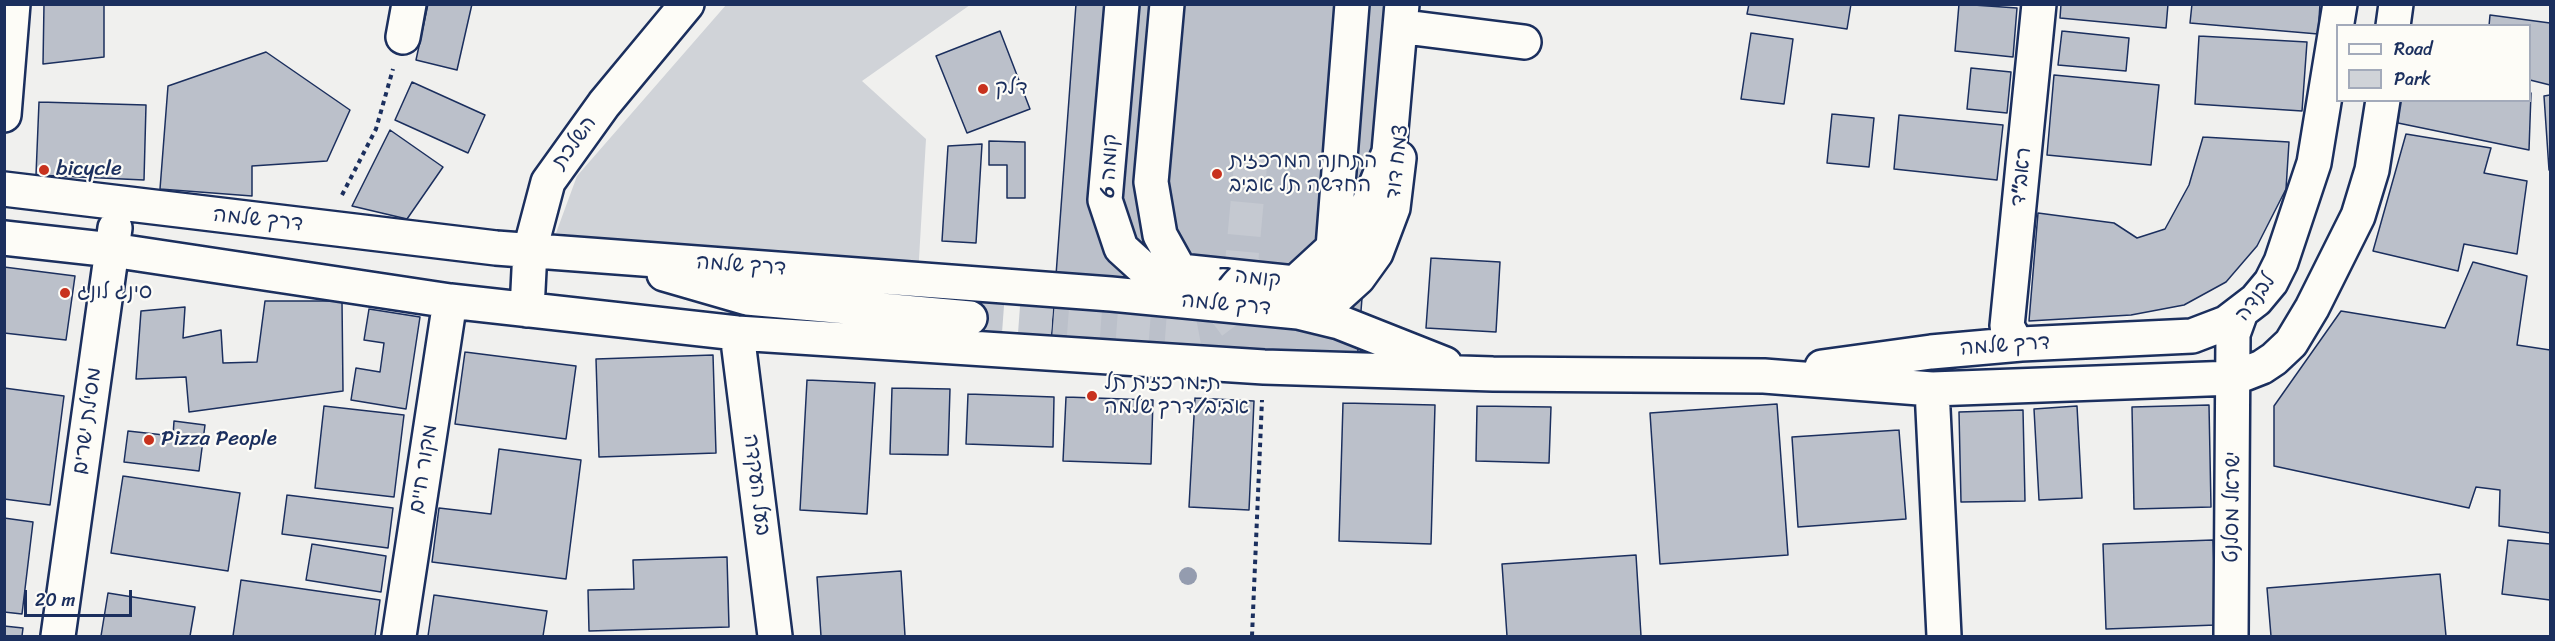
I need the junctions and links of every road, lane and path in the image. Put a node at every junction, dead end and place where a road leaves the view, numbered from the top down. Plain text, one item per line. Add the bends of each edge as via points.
1 (13, 4) edge
2 (409, 4) edge
3 (687, 4) edge
4 (1122, 4) edge
5 (1167, 4) edge
6 (1352, 4) edge
7 (2039, 4) edge
8 (2340, 4) edge
9 (2396, 4) edge
10 (1410, 12) edge
11 (2337, 24) edge
12 (2393, 24) edge
13 (2336, 28) edge
14 (403, 37) joint
15 (1524, 42) dead end
16 (2383, 102) edge
17 (4, 116) edge
18 (4, 189) edge
19 (118, 205) junction
20 (327, 227) junction
21 (4, 238) edge
22 (112, 250) junction
23 (530, 250) junction
24 (606, 256) junction
25 (747, 298) junction
26 (450, 301) junction
27 (527, 310) junction
28 (1298, 312) junction
29 (2241, 312) junction
30 (970, 318) tunnel mouth
31 (615, 319) junction
32 (737, 333) junction
33 (2021, 344) junction
34 (1264, 367) junction
35 (1469, 373) junction
36 (1764, 376) junction
37 (2234, 378) junction
38 (1932, 389) junction
39 (58, 636) edge
40 (399, 636) edge
41 (775, 636) edge
42 (1252, 636) edge
43 (1944, 636) edge
44 (2230, 636) edge

1 - 17 street
2 - 14 street
3 - 23 street, השלכת via 604,104 548,182
4 - 10 street, קומה 6 via 1105,200 1121,248 1143,268 1183,284 1293,291 1338,268 1351,248 1389,152
5 - 6 street, קומה 7 via 1151,182 1160,236 1180,271 1295,283 1333,248
7 - 33 street, ראב"ד via 2007,326
8 - 11 street, לבנדה
9 - 12 street
10 - 15 street
10 - 28 street, צמח דוד via 1393,208 1376,254 1358,279 1337,297
13 - 29 street, לבנדה via 2314,163 2281,262 2271,282
14 - 20 path via 376,129
16 - 37 street via 2372,170 2358,216 2312,308 2291,343 2274,359
18 - 19 street, דרך שלמה
19 - 20 street, דרך שלמה
19 - 22 street, מסילת ישרים
20 - 23 street, דרך שלמה
21 - 22 street, דרך שלמה
22 - 26 street, דרך שלמה
22 - 39 street, מסילת ישרים
23 - 24 street, דרך שלמה
23 - 27 street, השלכת
24 - 25 street
24 - 28 street, דרך שלמה
25 - 30 street
25 - 31 street
26 - 27 street, דרך שלמה
26 - 40 street, מקור חיים
27 - 31 street, דרך שלמה
28 - 35 street, דרך שלמה via 1339,322
29 - 33 street, דרך שלמה via 2218,327 2192,336
29 - 37 street, לבנדה via 2233,334
31 - 32 street, דרך שלמה
32 - 34 street, דרך שלמה
32 - 41 street, בעל העקדה
33 - 36 street, דרך שלמה via 1931,352
34 - 35 street, דרך שלמה
34 - 42 path
35 - 36 street, דרך שלמה
36 - 38 street, דרך שלמה
37 - 38 street, דרך שלמה
37 - 44 street, ישראל מסלנט
38 - 43 street

